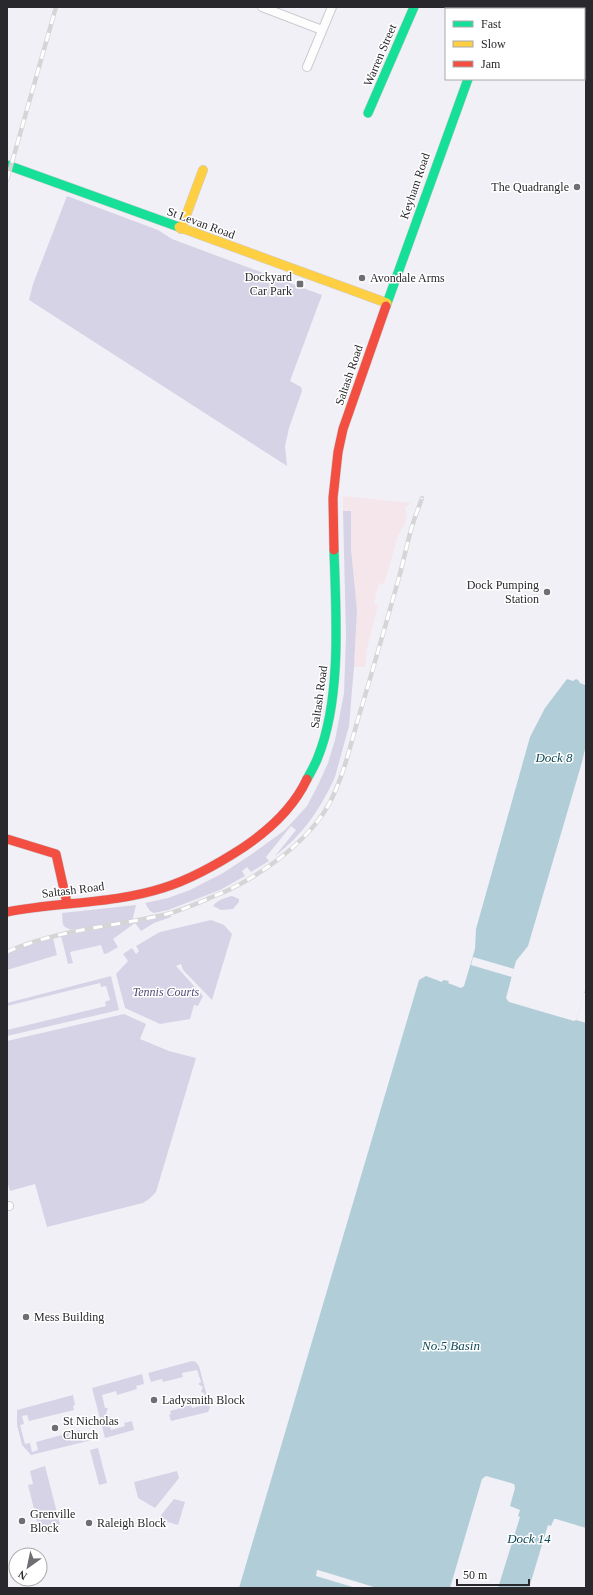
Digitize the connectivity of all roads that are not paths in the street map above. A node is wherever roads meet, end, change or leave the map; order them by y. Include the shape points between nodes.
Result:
1 (262, 7) edge
2 (332, 7) edge
3 (414, 7) edge
4 (272, 9) edge
5 (322, 30) junction
6 (307, 68) dead end
7 (468, 80) edge
8 (368, 113) dead end
9 (7, 165) edge
10 (203, 170) dead end
11 (181, 229) junction
12 (387, 303) junction
13 (7, 839) edge
14 (67, 903) junction
15 (7, 912) edge

1 - 4 street
2 - 5 street
3 - 8 main road, Warren Street
4 - 5 street
5 - 6 street
7 - 12 main road, Keyham Road
9 - 11 main road, St Levan Road
10 - 11 main road
11 - 12 main road, St Levan Road
12 - 14 main road, Saltash Road via 343,430 335,465 333,524 336,658 331,709 324,742 313,772 283,816 264,834 212,867 182,882 153,891
13 - 14 main road via 56,854
14 - 15 main road, Saltash Road

